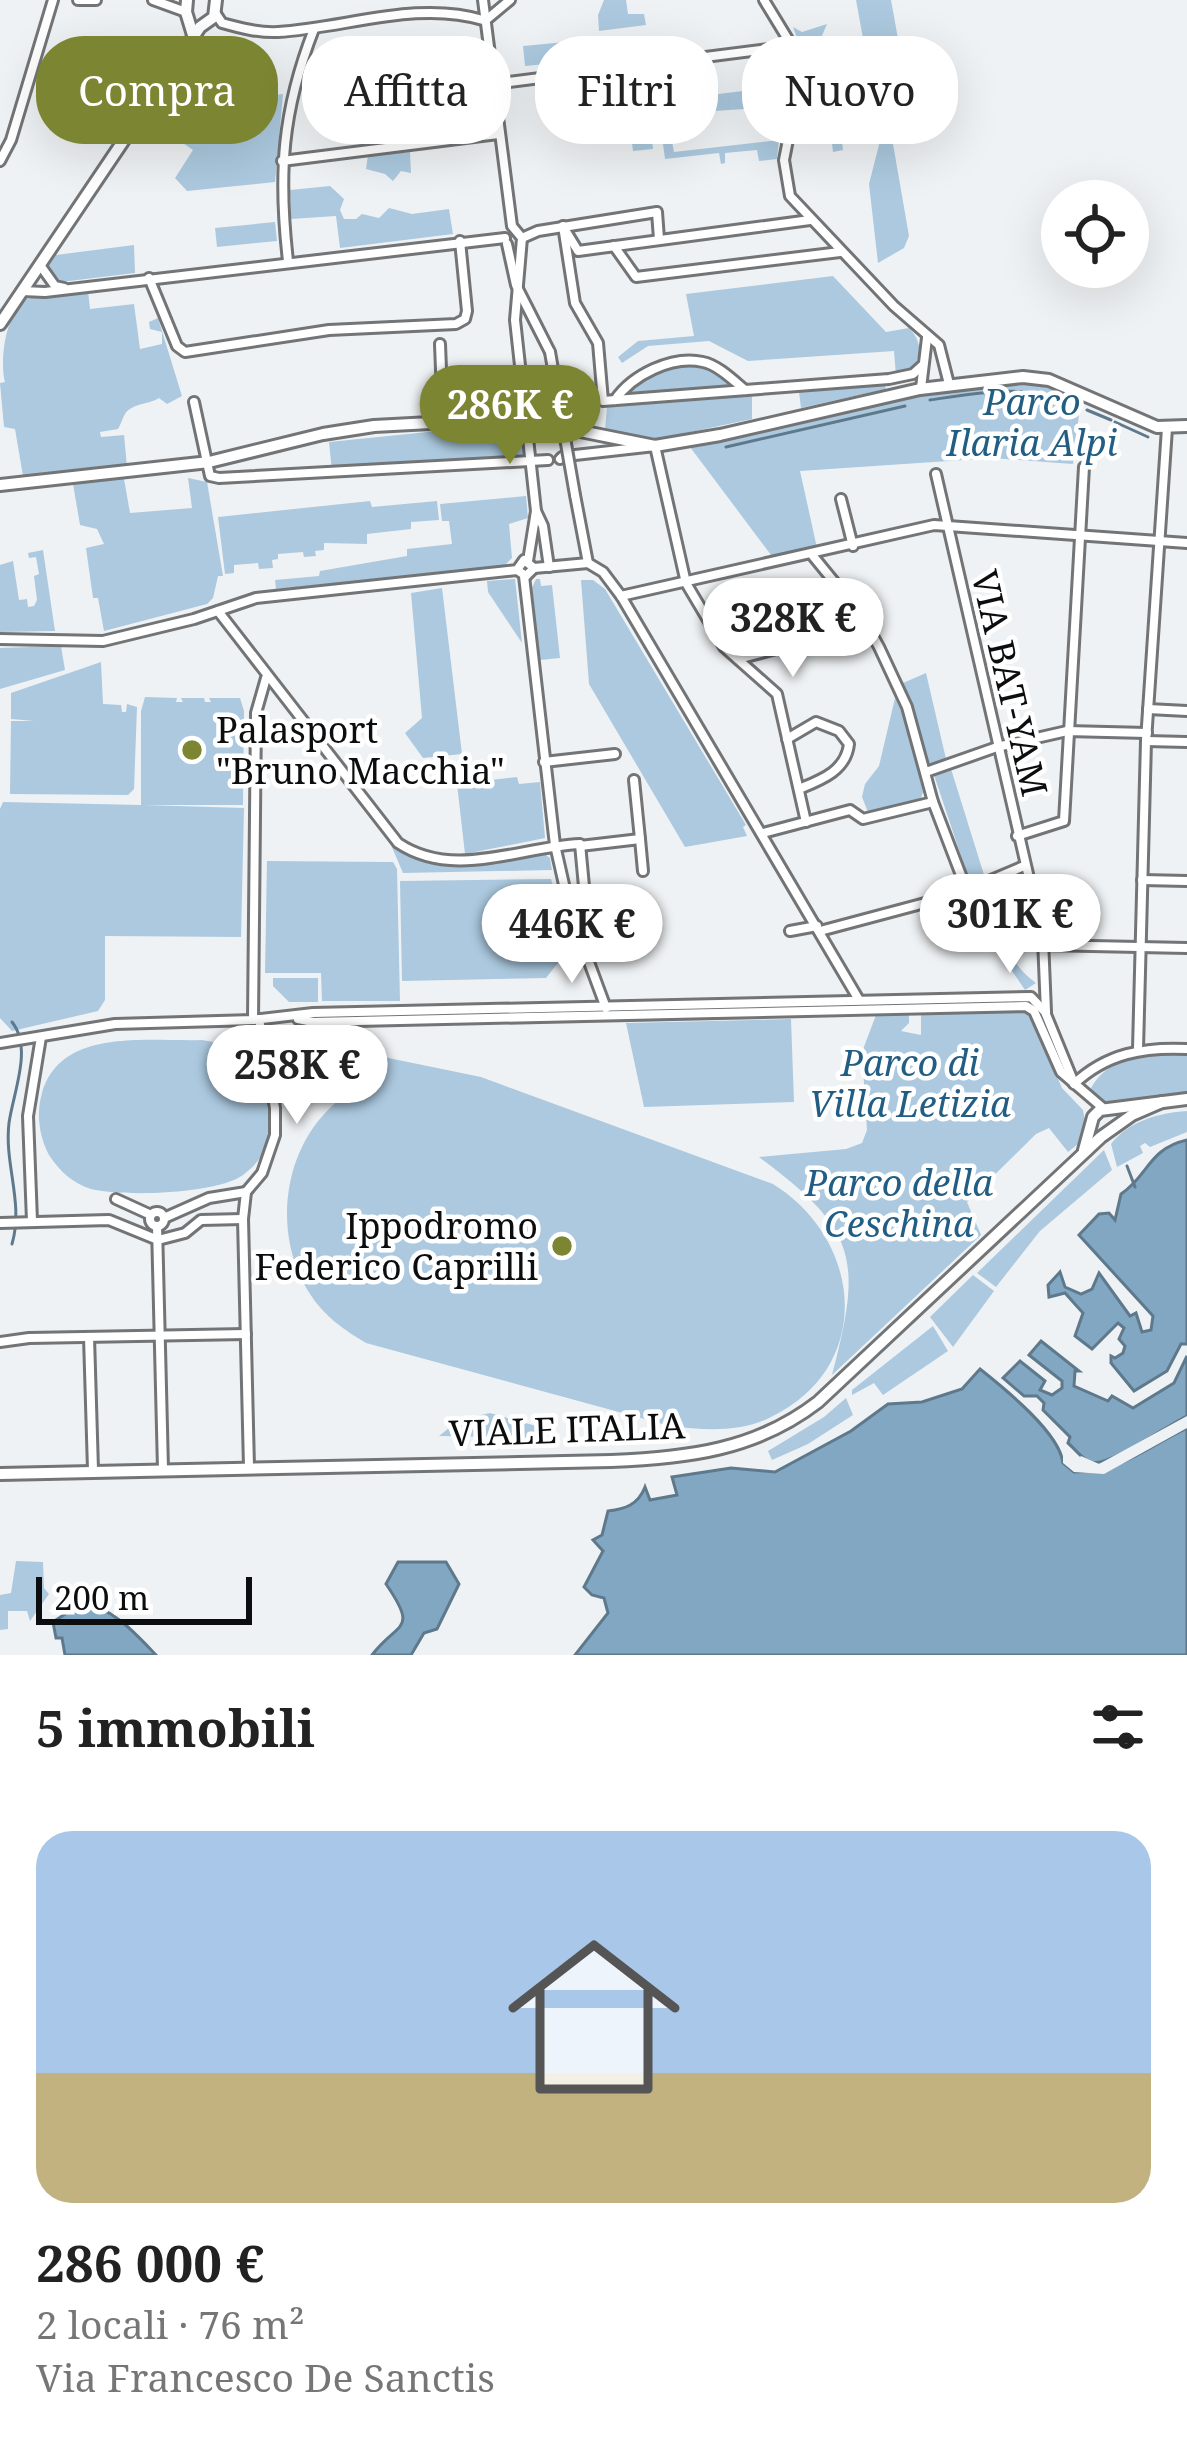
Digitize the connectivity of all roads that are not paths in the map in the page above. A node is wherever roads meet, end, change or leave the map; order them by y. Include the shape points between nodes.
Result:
1 (57, 0) edge
2 (78, 0) edge
3 (96, 0) edge
4 (483, 0) edge
5 (510, 0) edge
6 (764, 0) edge
7 (156, 1) edge
8 (217, 5) edge
9 (186, 7) edge
10 (484, 21) junction
11 (203, 23) junction
12 (314, 27) junction
13 (194, 36) edge
14 (486, 36) edge
15 (786, 36) edge
16 (742, 52) edge
17 (511, 82) edge
18 (122, 144) edge
19 (418, 144) edge
20 (499, 144) edge
21 (786, 144) edge
22 (0, 161) edge
23 (282, 161) junction
24 (812, 220) junction
25 (563, 226) junction
26 (508, 237) junction
27 (659, 239) junction
28 (460, 241) junction
29 (521, 241) junction
30 (614, 246) junction
31 (841, 252) junction
32 (288, 261) junction
33 (40, 265) junction
34 (149, 278) junction
35 (30, 280) junction
36 (516, 286) junction
37 (60, 287) junction
38 (22, 291) junction
39 (0, 324) edge
40 (927, 337) junction
41 (440, 344) dead end
42 (921, 368) junction
43 (889, 379) junction
44 (949, 384) junction
45 (920, 388) junction
46 (745, 390) junction
47 (898, 393) junction
48 (615, 400) junction
49 (194, 402) dead end
50 (526, 418) junction
51 (442, 421) junction
52 (1187, 426) edge
53 (1167, 428) junction
54 (655, 446) junction
55 (554, 458) junction
56 (209, 462) junction
57 (1084, 467) dead end
58 (936, 474) dead end
59 (0, 485) edge
60 (842, 499) dead end
61 (536, 511) junction
62 (946, 526) junction
63 (1080, 535) junction
64 (1158, 540) junction
65 (1187, 543) edge
66 (853, 546) junction
67 (812, 556) junction
68 (588, 563) junction
69 (531, 564) junction
70 (549, 567) junction
71 (520, 573) junction
72 (686, 583) junction
73 (621, 596) junction
74 (218, 611) junction
75 (0, 639) edge
76 (795, 644) dead end
77 (737, 660) junction
78 (266, 678) junction
79 (1148, 709) junction
80 (1187, 711) edge
81 (1067, 730) junction
82 (1147, 737) junction
83 (788, 739) junction
84 (1187, 742) edge
85 (997, 747) junction
86 (615, 754) dead end
87 (544, 762) junction
88 (926, 772) junction
89 (634, 780) dead end
90 (799, 789) junction
91 (933, 802) junction
92 (806, 822) junction
93 (762, 833) junction
94 (1017, 836) junction
95 (640, 839) junction
96 (555, 845) junction
97 (580, 846) junction
98 (1024, 866) junction
99 (643, 872) dead end
100 (1142, 880) junction
101 (1187, 881) edge
102 (964, 883) junction
103 (585, 898) dead end
104 (819, 929) junction
105 (790, 931) dead end
106 (1043, 945) junction
107 (1140, 947) junction
108 (1187, 949) edge
109 (1046, 974) junction
110 (594, 981) junction
111 (1031, 997) junction
112 (861, 1005) junction
113 (590, 1012) junction
114 (606, 1012) junction
115 (1046, 1012) junction
116 (256, 1019) junction
117 (36, 1038) junction
118 (0, 1043) edge
119 (1138, 1049) junction
120 (1187, 1049) edge
121 (1074, 1084) junction
122 (1084, 1096) junction
123 (1187, 1099) edge
124 (1162, 1102) junction
125 (1107, 1109) junction
126 (1093, 1121) junction
127 (1111, 1130) junction
128 (1079, 1158) junction
129 (246, 1192) junction
130 (116, 1199) dead end
131 (243, 1219) junction
132 (4, 1222) edge
133 (28, 1222) junction
134 (160, 1222) junction
135 (158, 1240) junction
136 (246, 1334) junction
137 (160, 1335) junction
138 (89, 1337) junction
139 (0, 1342) edge
140 (249, 1467) junction
141 (93, 1469) junction
142 (163, 1469) junction
143 (0, 1471) edge

1 - 22 street
2 - 3 street
4 - 10 street
5 - 10 street
6 - 15 street
7 - 9 street
8 - 11 main road
8 - 12 street via 222,23 262,32
9 - 11 main road
10 - 12 street via 427,8
10 - 14 street
11 - 13 main road
12 - 23 street via 289,102
16 - 17 street
18 - 33 main road
19 - 23 street
20 - 26 street
21 - 24 street via 792,200
23 - 32 street
24 - 27 street
24 - 31 street
25 - 27 street via 657,212
25 - 29 street
25 - 30 street via 578,251
25 - 48 street via 574,303 598,343 602,399
26 - 28 street
26 - 29 street
26 - 29 street
26 - 36 street
27 - 30 street
28 - 32 street
28 - 34 street via 467,311 459,323 182,351
29 - 36 street
30 - 31 street via 636,277
31 - 40 street
32 - 34 street
33 - 35 main road
33 - 37 street
34 - 37 street
35 - 37 street
35 - 38 main road
36 - 50 street
36 - 68 street, bridge via 550,352
37 - 38 street
38 - 39 main road
40 - 42 street
40 - 44 street via 938,345
41 - 51 street
42 - 43 street
42 - 45 street
42 - 47 street
43 - 46 street
43 - 47 street
44 - 45 main road
44 - 53 main road via 1044,378
45 - 47 main road
46 - 48 street
46 - 48 street via 698,361 649,370
47 - 54 main road
49 - 56 street
50 - 51 main road
50 - 54 main road
50 - 55 street
51 - 56 main road via 339,431
52 - 53 main road
53 - 64 street
54 - 55 street
54 - 72 street
55 - 56 street via 277,478 219,478
55 - 61 street
56 - 59 main road
57 - 63 street
58 - 62 street, VIA BAT-YAM
60 - 66 street
61 - 69 street
61 - 70 street
62 - 63 street
62 - 66 street
62 - 85 street, VIA BAT-YAM
63 - 64 street
63 - 81 street
64 - 65 street
64 - 79 street
66 - 67 street
67 - 72 street
67 - 88 street via 871,630
68 - 70 street
68 - 73 street
69 - 70 street
69 - 71 street via 532,574
71 - 74 street via 256,598
71 - 87 street
72 - 73 street
72 - 77 street
73 - 93 street
74 - 75 street via 103,640
74 - 78 street
76 - 77 street
77 - 83 street via 777,694
78 - 96 street via 398,843 451,862
78 - 116 street via 256,712
79 - 80 street
79 - 82 street
81 - 82 street
81 - 85 street
81 - 94 street via 1064,821
82 - 84 street
82 - 100 street
83 - 90 street
83 - 90 street via 816,722 849,744 839,767
85 - 88 street
85 - 94 street, VIA BAT-YAM
86 - 87 street
87 - 96 street
88 - 91 street
89 - 95 street
90 - 92 street
91 - 92 street
91 - 102 street
92 - 93 street
93 - 104 street
94 - 98 street, VIA BAT-YAM
95 - 97 street
95 - 99 street
96 - 97 street
96 - 110 street
97 - 103 street
98 - 102 street via 977,886
98 - 106 street, VIA BAT-YAM
100 - 101 street
100 - 107 street
102 - 104 street via 955,895
104 - 105 street
104 - 112 street
106 - 107 street
106 - 109 street, VIA BAT-YAM
107 - 108 street
107 - 119 street
109 - 111 street
109 - 115 street, VIA BAT-YAM
110 - 113 street
110 - 114 street
111 - 112 street
111 - 115 street
112 - 114 street
112 - 121 street via 1031,1007
113 - 114 street
113 - 116 street
115 - 121 street
116 - 117 street via 115,1024
116 - 129 street via 274,1136
117 - 118 street
117 - 133 street
119 - 120 street
119 - 121 street
121 - 122 street
122 - 125 street
122 - 126 street
123 - 124 main road, VIALE ITALIA
124 - 125 main road, VIALE ITALIA
124 - 127 main road, VIALE ITALIA
125 - 126 main road
125 - 127 main road via 1115,1115
126 - 127 main road
126 - 128 main road, VIALE ITALIA
127 - 128 main road, VIALE ITALIA
128 - 140 main road, VIALE ITALIA via 818,1402 739,1445 632,1460
129 - 131 street
129 - 134 street via 209,1198
130 - 134 street via 157,1212
131 - 135 street via 201,1220
131 - 136 street
132 - 133 street
133 - 135 street via 109,1220
134 - 135 street
135 - 137 street
136 - 137 street
136 - 140 street
137 - 138 street
137 - 142 street
138 - 139 street
138 - 141 street
140 - 142 main road, VIALE ITALIA
141 - 142 main road, VIALE ITALIA
141 - 143 main road, VIALE ITALIA

